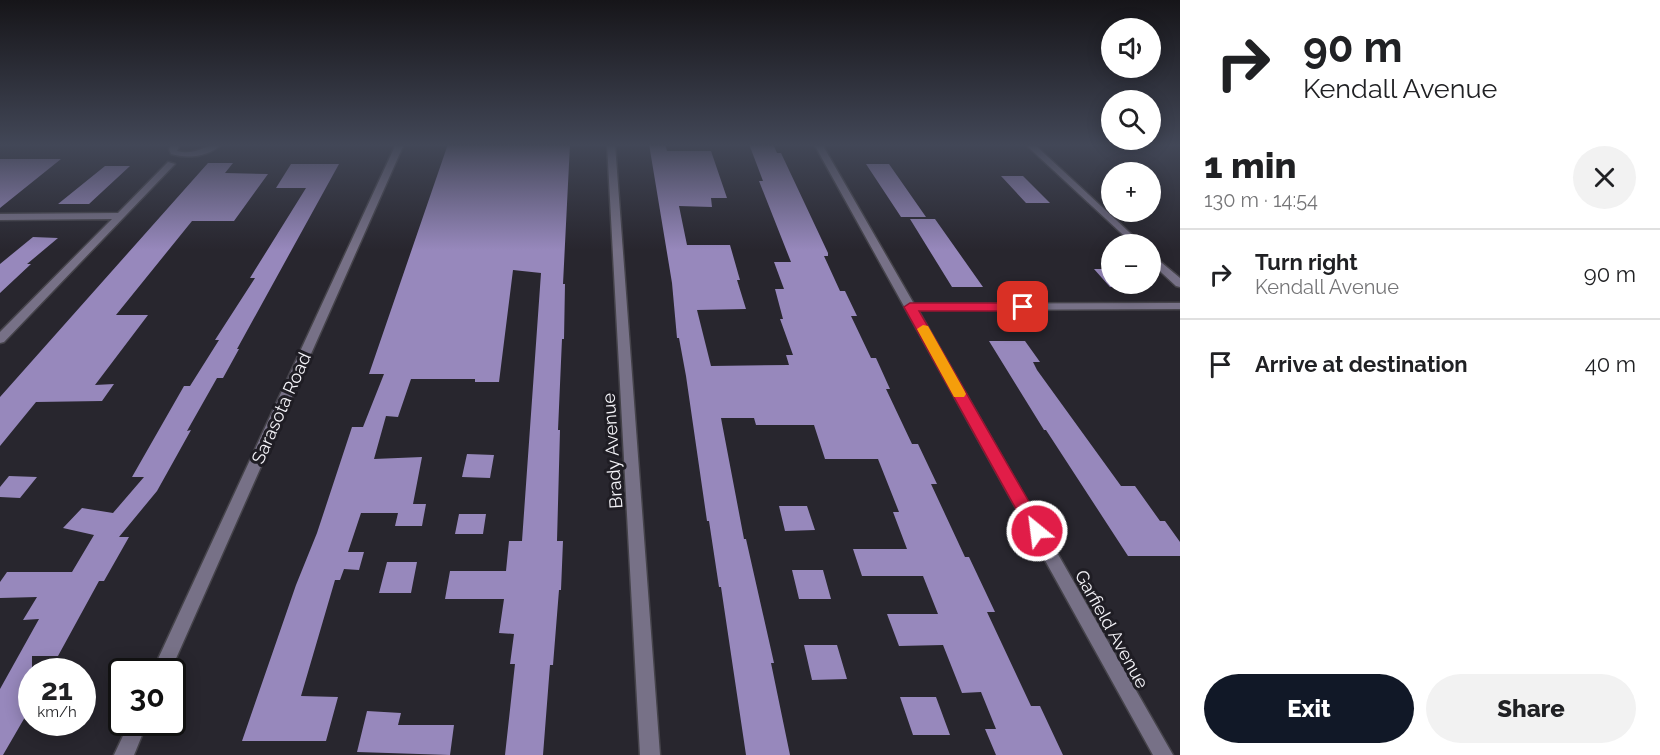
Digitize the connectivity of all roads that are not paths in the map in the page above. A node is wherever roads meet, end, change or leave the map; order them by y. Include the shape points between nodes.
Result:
1 (156, 179) edge
2 (384, 179) edge
3 (613, 179) edge
4 (838, 179) edge
5 (1067, 179) edge
6 (120, 216) junction
7 (0, 217) edge
8 (1127, 234) edge
9 (1161, 266) edge
10 (1180, 284) edge
11 (1180, 306) edge
12 (910, 307) junction
13 (0, 339) edge
14 (167, 658) edge
15 (132, 736) edge
16 (124, 755) edge
17 (650, 755) edge
18 (1163, 755) edge

1 - 6 street
2 - 14 street, Sarasota Road
3 - 17 street, Brady Avenue
4 - 12 street, Garfield Avenue
5 - 8 street
6 - 7 street
6 - 13 street
9 - 10 street
11 - 12 street
12 - 18 street, Garfield Avenue
15 - 16 street

